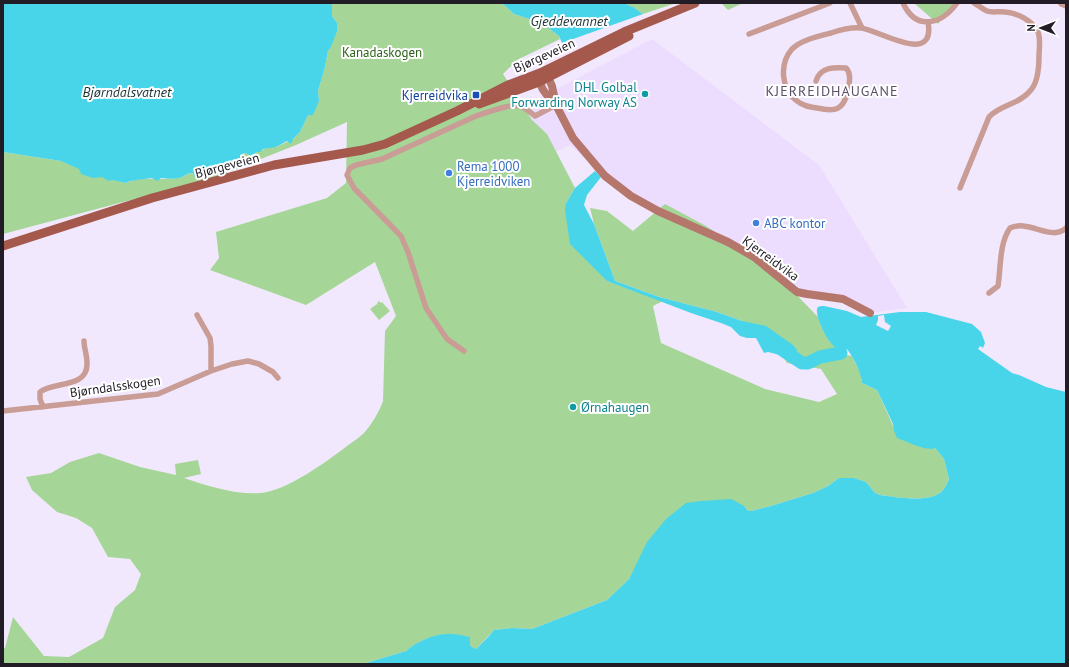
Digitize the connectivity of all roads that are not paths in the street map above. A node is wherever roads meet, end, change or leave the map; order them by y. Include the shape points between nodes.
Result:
1 (695, 3) edge
2 (830, 3) edge
3 (850, 3) edge
4 (903, 3) edge
5 (957, 3) edge
6 (974, 3) edge
7 (928, 22) junction
8 (862, 28) junction
9 (749, 34) dead end
10 (542, 77) junction
11 (816, 81) dead end
12 (556, 105) junction
13 (960, 188) dead end
14 (1066, 228) edge
15 (3, 246) edge
16 (989, 293) dead end
17 (870, 313) dead end
18 (197, 315) dead end
19 (84, 341) dead end
20 (464, 351) dead end
21 (211, 371) junction
22 (278, 378) dead end
23 (43, 407) junction
24 (3, 411) edge

1 - 10 main road, Bjørgeveien via 624,32
2 - 9 street
3 - 8 street
4 - 7 street via 908,13 918,21
5 - 7 street via 943,18
6 - 13 street via 988,11 1015,14 1030,22 1038,33 1040,59 1037,79 1031,91 989,117
7 - 8 street via 927,39 919,45 907,44
8 - 11 street via 849,28 822,35 792,49 784,69 785,82 792,96 803,105 826,110 840,108 844,104 850,79 846,68 829,68 818,76
10 - 12 street, Kjerreidvika via 543,90
10 - 15 main road, Bjørgeveien via 488,101 457,111 385,144 274,166 160,196
12 - 17 street, Kjerreidvika via 573,138 587,156 605,176 631,196 754,257 797,292 843,299
12 - 20 street via 535,116 522,107 515,106 476,116 382,159 356,165 350,168 347,175 354,188 401,236 426,308 447,339
14 - 16 street via 1056,233 1021,225 1010,228 1005,238 998,286
18 - 21 street via 210,338
19 - 23 street, Bjørndalsskogen via 87,363 85,372 80,379 72,383 45,388 40,392
21 - 22 street, Bjørndalsskogen via 248,362 260,364
21 - 23 street, Bjørndalsskogen via 158,394
23 - 24 street, Bjørndalsskogen

